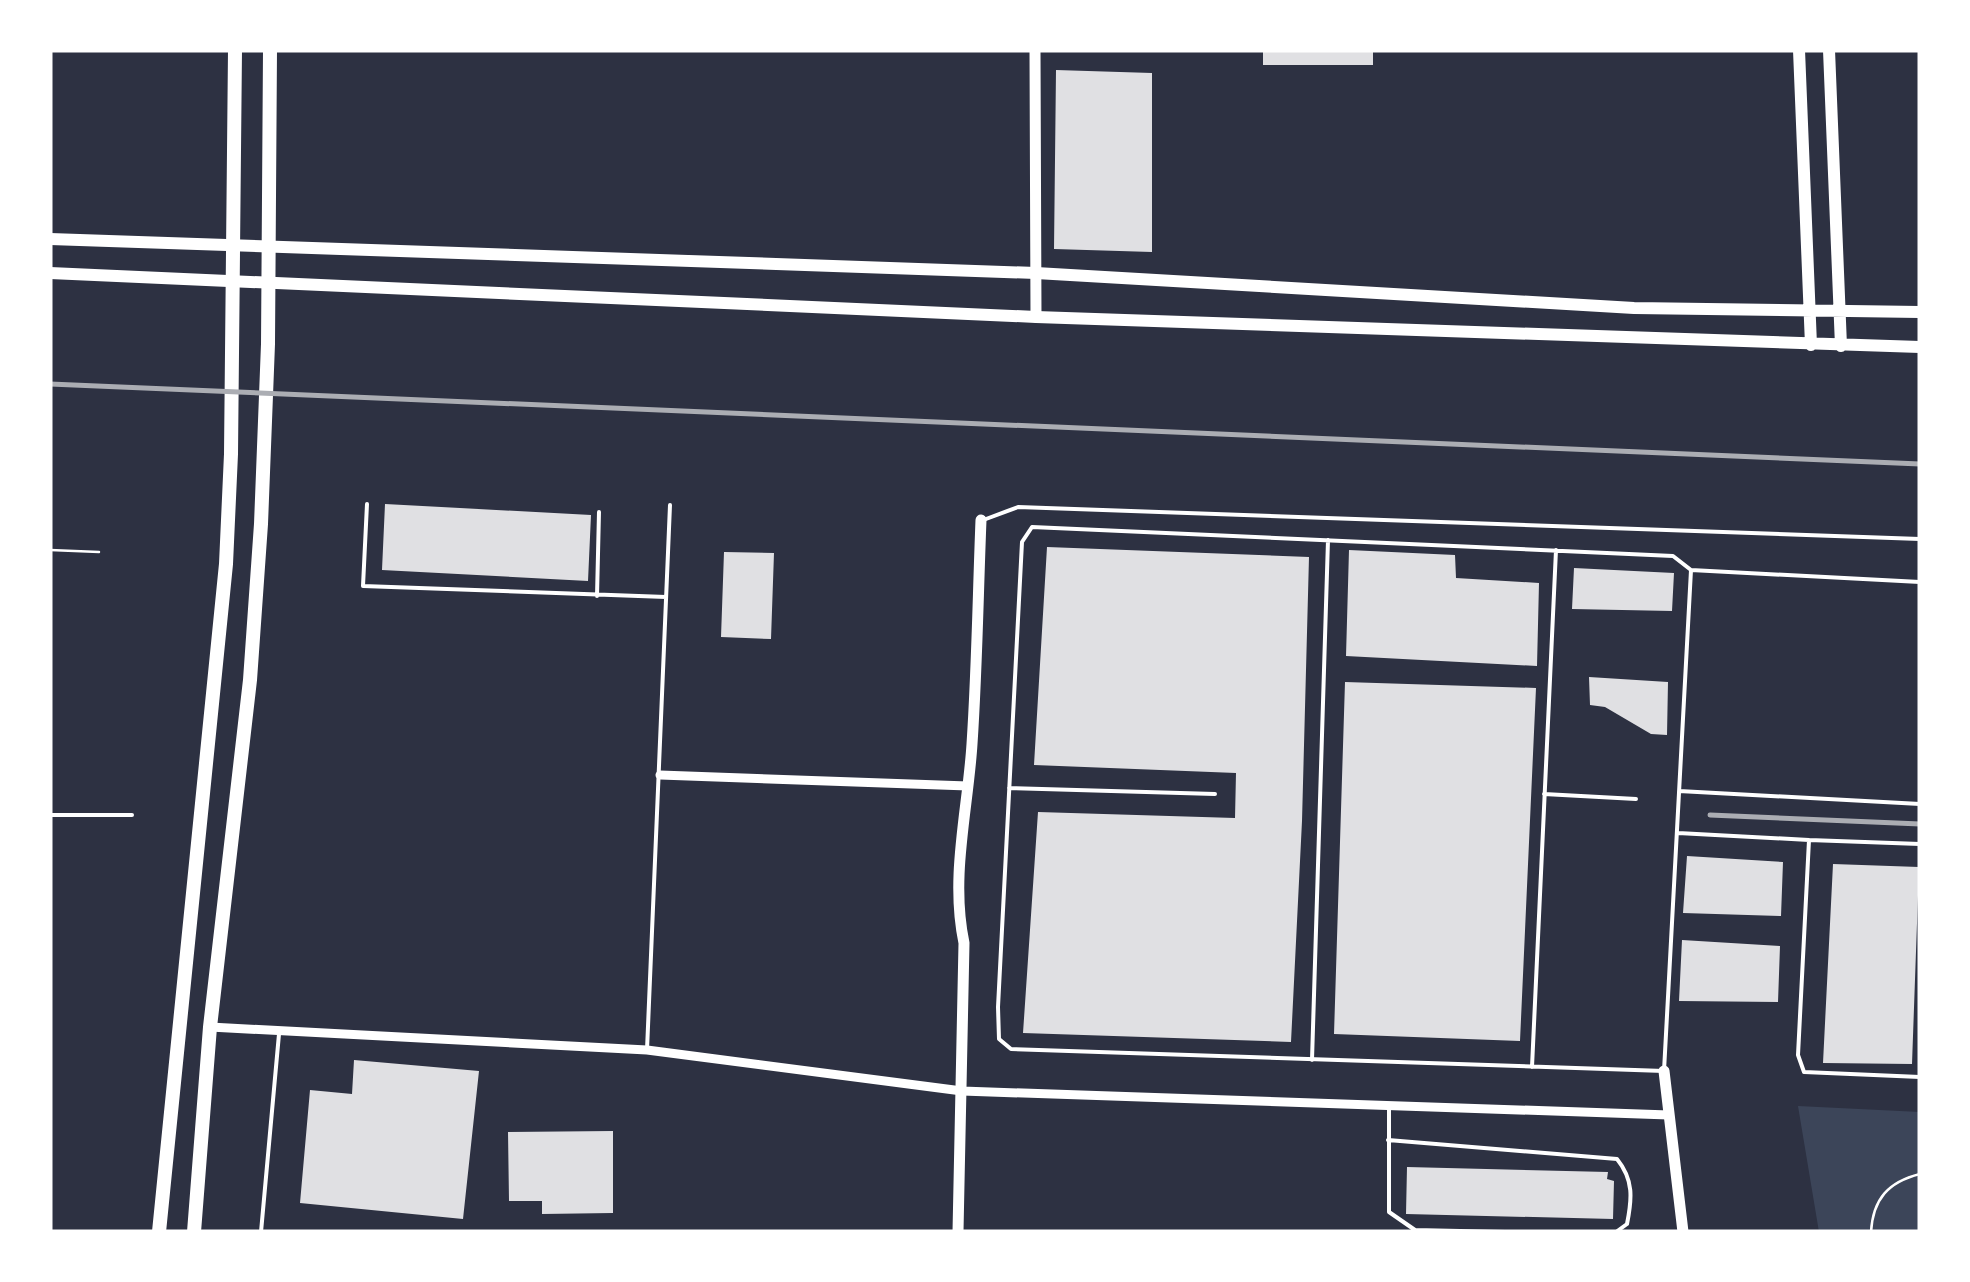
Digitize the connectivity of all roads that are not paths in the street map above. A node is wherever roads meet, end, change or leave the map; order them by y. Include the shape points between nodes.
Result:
1 (235, 50) edge
2 (270, 50) edge
3 (1035, 50) edge
4 (1799, 50) edge
5 (1830, 50) edge
6 (50, 239) edge
7 (1036, 273) junction
8 (50, 274) edge
9 (1810, 311) junction
10 (1840, 311) junction
11 (1920, 312) edge
12 (1036, 318) junction
13 (1811, 345) junction
14 (1841, 346) junction
15 (1920, 347) edge
16 (367, 504) dead end
17 (670, 505) dead end
18 (599, 512) dead end
19 (981, 520) joint
20 (1328, 540) junction
21 (1920, 540) edge
22 (1556, 550) junction
23 (1691, 570) junction
24 (1920, 582) edge
25 (597, 596) junction
26 (666, 597) junction
27 (660, 775) junction
28 (968, 786) junction
29 (1009, 788) junction
30 (1679, 791) junction
31 (1215, 794) dead end
32 (1544, 794) junction
33 (1636, 799) dead end
34 (1920, 804) edge
35 (50, 815) edge
36 (132, 815) dead end
37 (1677, 833) junction
38 (1809, 840) junction
39 (1920, 844) edge
40 (210, 1027) junction
41 (280, 1029) junction
42 (647, 1050) junction
43 (1312, 1061) junction
44 (1532, 1068) junction
45 (1664, 1072) junction
46 (1920, 1077) edge
47 (962, 1091) junction
48 (1389, 1106) junction
49 (1670, 1116) junction
50 (1388, 1140) junction
51 (159, 1232) edge
52 (194, 1232) edge
53 (262, 1232) edge
54 (958, 1232) edge
55 (1505, 1232) edge
56 (1616, 1232) edge
57 (1683, 1232) edge

1 - 51 main road via 226,564
2 - 40 main road via 261,524
3 - 7 street
4 - 9 main road
5 - 10 main road
6 - 7 main road
7 - 9 main road via 1634,308
7 - 12 street
8 - 12 main road
9 - 10 main road
9 - 13 main road
10 - 11 main road
10 - 14 main road
12 - 13 main road
13 - 14 main road
14 - 15 main road
16 - 25 lane via 363,586
17 - 26 lane
18 - 25 lane
19 - 21 lane via 1018,507
19 - 28 street
20 - 22 lane
20 - 29 lane via 1032,527 1022,542
20 - 43 lane
22 - 23 lane via 1674,556
22 - 32 lane
23 - 24 lane
23 - 30 lane
25 - 26 lane
26 - 27 lane
27 - 28 street
27 - 42 lane
28 - 47 street via 959,918
29 - 31 lane
29 - 43 lane via 999,1038 1012,1049 1068,1054
30 - 34 lane
30 - 37 lane
32 - 33 lane
32 - 44 lane
35 - 36 lane
37 - 38 lane
37 - 45 lane
38 - 39 lane
38 - 46 lane via 1798,1055 1804,1072
40 - 41 street
40 - 52 main road
41 - 42 street
41 - 53 lane
42 - 47 street
43 - 44 lane
44 - 45 lane
45 - 49 street
47 - 48 street
47 - 54 street
48 - 49 street
48 - 50 lane
49 - 57 street
50 - 55 lane via 1390,1212 1400,1222 1415,1230
50 - 56 lane via 1617,1160 1630,1174 1630,1207 1627,1224

